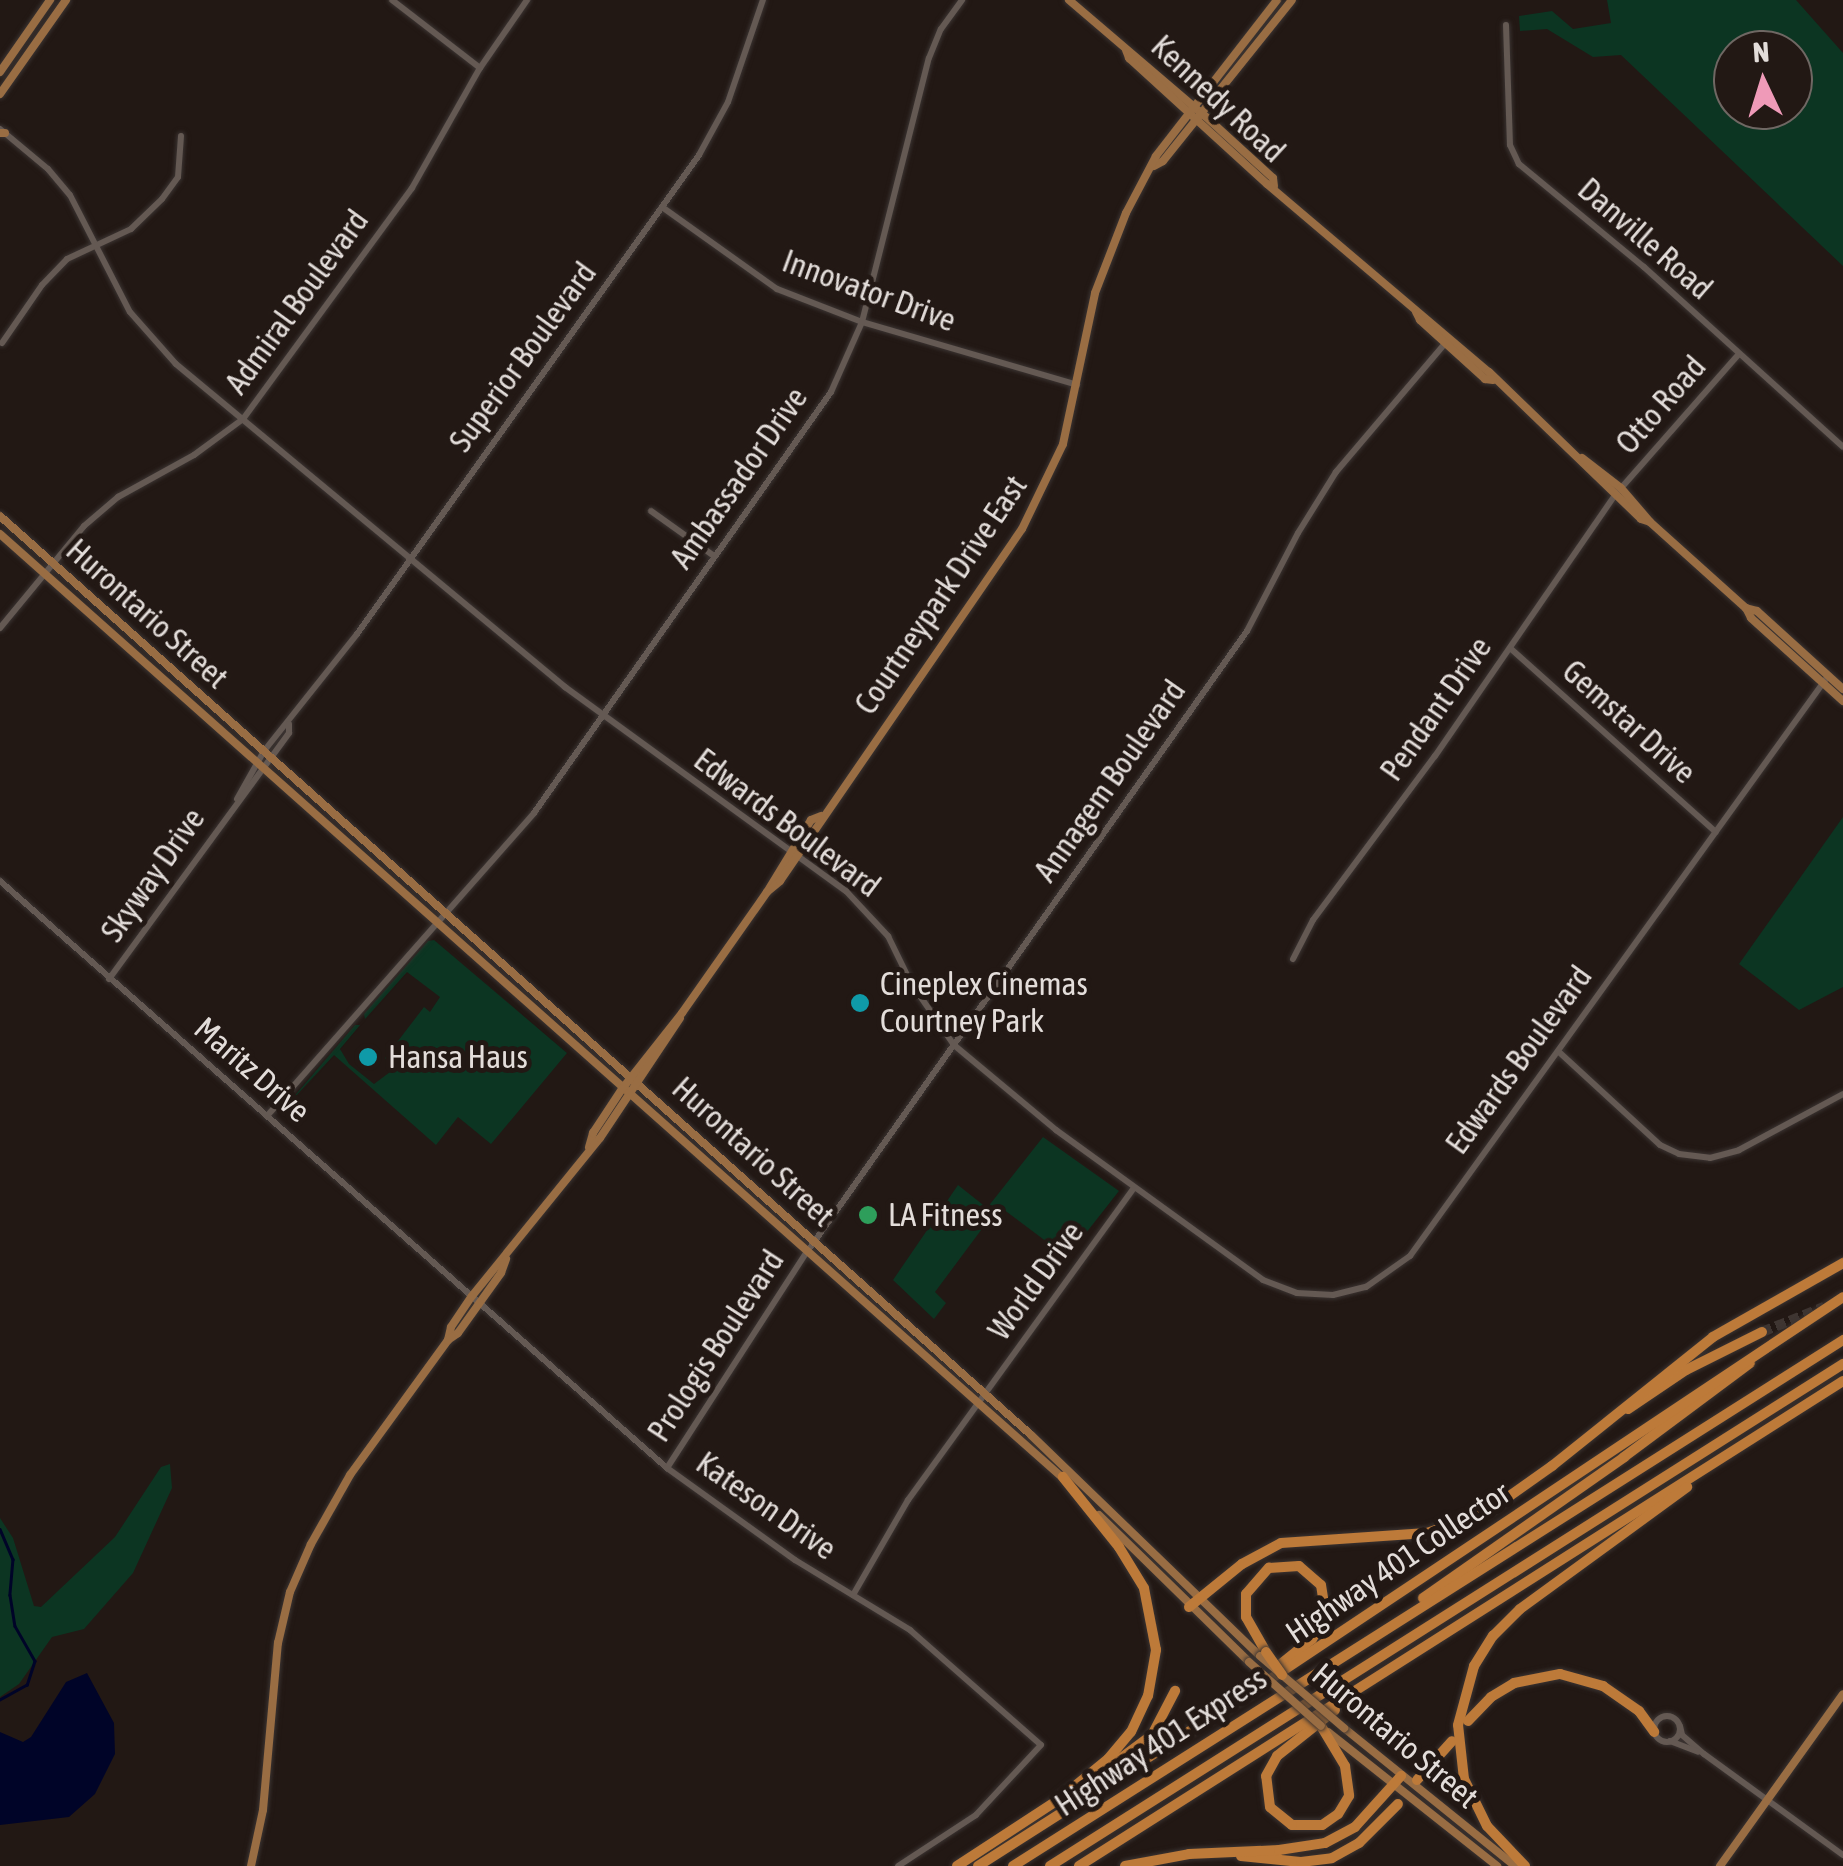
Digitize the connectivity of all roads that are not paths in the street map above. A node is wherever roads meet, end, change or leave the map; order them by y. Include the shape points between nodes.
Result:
1 (50, 0) edge
2 (66, 0) edge
3 (392, 0) edge
4 (527, 0) edge
5 (763, 0) edge
6 (962, 0) edge
7 (1069, 0) edge
8 (1277, 0) edge
9 (1292, 0) edge
10 (33, 25) junction
11 (1506, 25) dead end
12 (42, 33) junction
13 (14, 53) junction
14 (24, 59) junction
15 (480, 68) junction
16 (0, 72) edge
17 (0, 94) edge
18 (1194, 112) junction
19 (2, 131) edge
20 (181, 136) dead end
21 (662, 208) junction
22 (97, 245) junction
23 (862, 322) junction
24 (1448, 340) junction
25 (2, 343) edge
26 (1738, 355) junction
27 (1077, 384) junction
28 (243, 419) junction
29 (1843, 447) edge
30 (1618, 492) junction
31 (651, 510) dead end
32 (0, 516) edge
33 (0, 534) edge
34 (714, 556) junction
35 (408, 557) junction
36 (53, 563) junction
37 (44, 574) junction
38 (0, 628) edge
39 (1510, 648) junction
40 (1826, 679) junction
41 (1843, 689) edge
42 (1843, 701) edge
43 (603, 717) junction
44 (268, 754) junction
45 (259, 767) junction
46 (1716, 832) junction
47 (792, 854) junction
48 (0, 881) edge
49 (446, 912) junction
50 (436, 923) junction
51 (1293, 959) dead end
52 (109, 979) junction
53 (681, 1014) junction
54 (954, 1045) junction
55 (1559, 1052) junction
56 (630, 1077) junction
57 (638, 1084) junction
58 (626, 1093) junction
59 (1843, 1094) edge
60 (267, 1116) junction
61 (1134, 1188) junction
62 (816, 1241) junction
63 (807, 1252) junction
64 (506, 1259) junction
65 (1843, 1263) edge
66 (472, 1296) junction
67 (1843, 1297) edge
68 (480, 1303) junction
69 (1762, 1332) tunnel mouth
70 (448, 1340) junction
71 (1843, 1340) edge
72 (1761, 1351) junction
73 (1843, 1364) edge
74 (1843, 1382) edge
75 (984, 1394) junction
76 (978, 1403) junction
77 (1590, 1434) junction
78 (1747, 1443) junction
79 (667, 1468) junction
80 (1062, 1478) junction
81 (853, 1595) junction
82 (1194, 1604) junction
83 (1263, 1654) junction
84 (1332, 1662) junction
85 (1282, 1675) joint
86 (1175, 1691) dead end
87 (1353, 1691) junction
88 (1843, 1694) edge
89 (1216, 1715) junction
90 (1468, 1721) dead end
91 (1321, 1726) joint
92 (1680, 1726) junction
93 (1654, 1732) junction
94 (1330, 1737) junction
95 (1452, 1741) dead end
96 (1670, 1742) junction
97 (1704, 1754) junction
98 (1417, 1780) dead end
99 (1397, 1781) junction
100 (1059, 1799) junction
101 (1768, 1800) junction
102 (1398, 1804) dead end
103 (1225, 1852) junction
104 (1843, 1855) edge
105 (252, 1866) edge
106 (898, 1866) edge
107 (957, 1866) edge
108 (978, 1866) edge
109 (1013, 1866) edge
110 (1050, 1866) edge
111 (1079, 1866) edge
112 (1125, 1866) edge
113 (1497, 1866) edge
114 (1515, 1866) edge
115 (1525, 1866) edge
116 (1720, 1866) edge

1 - 10 main road
2 - 12 main road
3 - 15 street
4 - 15 street, Admiral Boulevard
5 - 21 street, Superior Boulevard via 723,112
6 - 23 street, Ambassador Drive via 929,58
7 - 18 main road, Kennedy Road
8 - 18 main road, Courtneypark Drive East
9 - 18 main road, Courtneypark Drive East
10 - 12 main road
10 - 13 main road
11 - 26 street, Danville Road via 1510,145 1518,164
12 - 14 main road
13 - 14 main road
13 - 16 main road
14 - 17 main road
15 - 28 street, Admiral Boulevard via 412,188
18 - 24 main road, Kennedy Road
18 - 27 main road, Courtneypark Drive East via 1126,213 1103,269
19 - 22 street, Edwards Boulevard via 70,195
20 - 22 street via 178,178 162,199 135,226
21 - 23 street, Innovator Drive via 777,289
21 - 35 street, Superior Boulevard
22 - 25 street via 54,272
22 - 28 street, Edwards Boulevard via 135,318 176,364
23 - 27 street, Innovator Drive
23 - 34 street, Ambassador Drive via 826,400
24 - 30 main road, Kennedy Road
24 - 54 street, Annagem Boulevard via 1336,472 1247,631
26 - 29 street, Danville Road
26 - 30 street, Otto Road
27 - 47 main road, Courtneypark Drive East via 1063,444 1022,529
28 - 35 street, Edwards Boulevard
28 - 36 street, Admiral Boulevard via 118,496
30 - 39 street, Pendant Drive
30 - 40 main road, Kennedy Road via 1640,519
31 - 34 street
32 - 36 main road, Hurontario Street
33 - 37 main road, Hurontario Street
34 - 43 street, Ambassador Drive
35 - 43 street, Edwards Boulevard
35 - 44 street, Superior Boulevard
36 - 37 street, Admiral Boulevard
36 - 44 main road, Hurontario Street
37 - 38 street, Admiral Boulevard
37 - 45 main road, Hurontario Street
39 - 46 street, Gemstar Drive
39 - 51 street, Pendant Drive via 1313,920
40 - 41 main road, Kennedy Road
40 - 42 main road, Kennedy Road
40 - 46 street, Edwards Boulevard
43 - 47 street, Edwards Boulevard
43 - 49 street, Ambassador Drive via 534,813
44 - 45 street, Skyway Drive
44 - 49 main road, Hurontario Street
45 - 50 main road, Hurontario Street
45 - 52 street, Skyway Drive
46 - 55 street, Edwards Boulevard
47 - 53 main road, Courtneypark Drive East
47 - 54 street, Edwards Boulevard via 846,891 888,936
48 - 52 street, Maritz Drive
49 - 50 street, Ambassador Drive
49 - 56 main road, Hurontario Street
50 - 58 main road, Hurontario Street
50 - 60 street, Ambassador Drive
52 - 60 street, Maritz Drive
53 - 56 main road, Courtneypark Drive East
53 - 57 main road, Courtneypark Drive East
54 - 61 street, Edwards Boulevard
54 - 62 street, Annagem Boulevard
55 - 59 street via 1660,1145 1679,1154 1710,1158 1739,1150
55 - 61 street, Edwards Boulevard via 1410,1256 1366,1288 1313,1295 1263,1280
56 - 57 main road, Hurontario Street
56 - 58 main road, Courtneypark Drive East
57 - 58 main road, Courtneypark Drive East
57 - 62 main road, Hurontario Street
58 - 63 main road, Hurontario Street
58 - 64 main road via 600,1138
60 - 66 street, Maritz Drive
61 - 75 street, World Drive
62 - 63 street, Annagem Boulevard
62 - 75 main road, Hurontario Street
63 - 76 main road, Hurontario Street
63 - 79 street, Prologis Boulevard
64 - 66 main road
64 - 68 main road
65 - 77 highway via 1713,1338
66 - 68 street, Kateson Drive
66 - 70 main road
67 - 72 highway, Highway 401 Collector
68 - 70 main road
68 - 79 street, Kateson Drive
69 - 77 highway via 1686,1370
70 - 105 main road via 350,1475 290,1592
71 - 84 highway, Highway 401 Express
72 - 84 highway via 1624,1458
72 - 89 highway, Highway 401 Collector
73 - 110 highway, Highway 401 Express
74 - 78 highway
75 - 76 street, World Drive
75 - 82 main road, Hurontario Street via 1110,1508
76 - 80 main road, Hurontario Street
76 - 81 street, World Drive via 908,1500
77 - 82 highway via 1472,1520 1408,1535 1281,1543 1242,1564
78 - 87 highway
78 - 115 highway via 1543,1590 1480,1655 1462,1700 1460,1760 1480,1815
79 - 81 street, Kateson Drive
80 - 82 main road, Hurontario Street
80 - 100 highway via 1144,1588 1156,1650 1148,1696 1131,1732
81 - 106 street, Kateson Drive via 922,1640 1041,1745 976,1815
82 - 83 main road, Hurontario Street
82 - 91 main road, Hurontario Street, bridge
83 - 85 highway, bridge
83 - 89 highway via 1246,1617 1246,1594 1269,1568 1298,1566 1324,1592 1320,1629
84 - 109 highway, Highway 401 Express
85 - 99 main road, Hurontario Street, bridge
86 - 100 highway via 1162,1722 1138,1748
87 - 94 highway via 1271,1764 1267,1797 1292,1825 1322,1825 1345,1805 1349,1776
87 - 111 highway
88 - 101 main road
89 - 108 highway, Highway 401 Collector
90 - 93 highway via 1514,1682 1560,1674 1604,1686 1639,1711
91 - 94 highway, bridge
92 - 93 street via 1664,1716
92 - 96 street
92 - 97 street
93 - 96 street
94 - 99 main road, Hurontario Street
95 - 98 highway
96 - 97 street
97 - 101 street
99 - 103 highway via 1355,1827 1326,1842
99 - 113 main road, Hurontario Street
99 - 114 main road, Hurontario Street
100 - 107 highway
101 - 104 street
101 - 116 main road
102 - 103 highway via 1359,1843 1332,1858 1278,1861
103 - 112 highway

